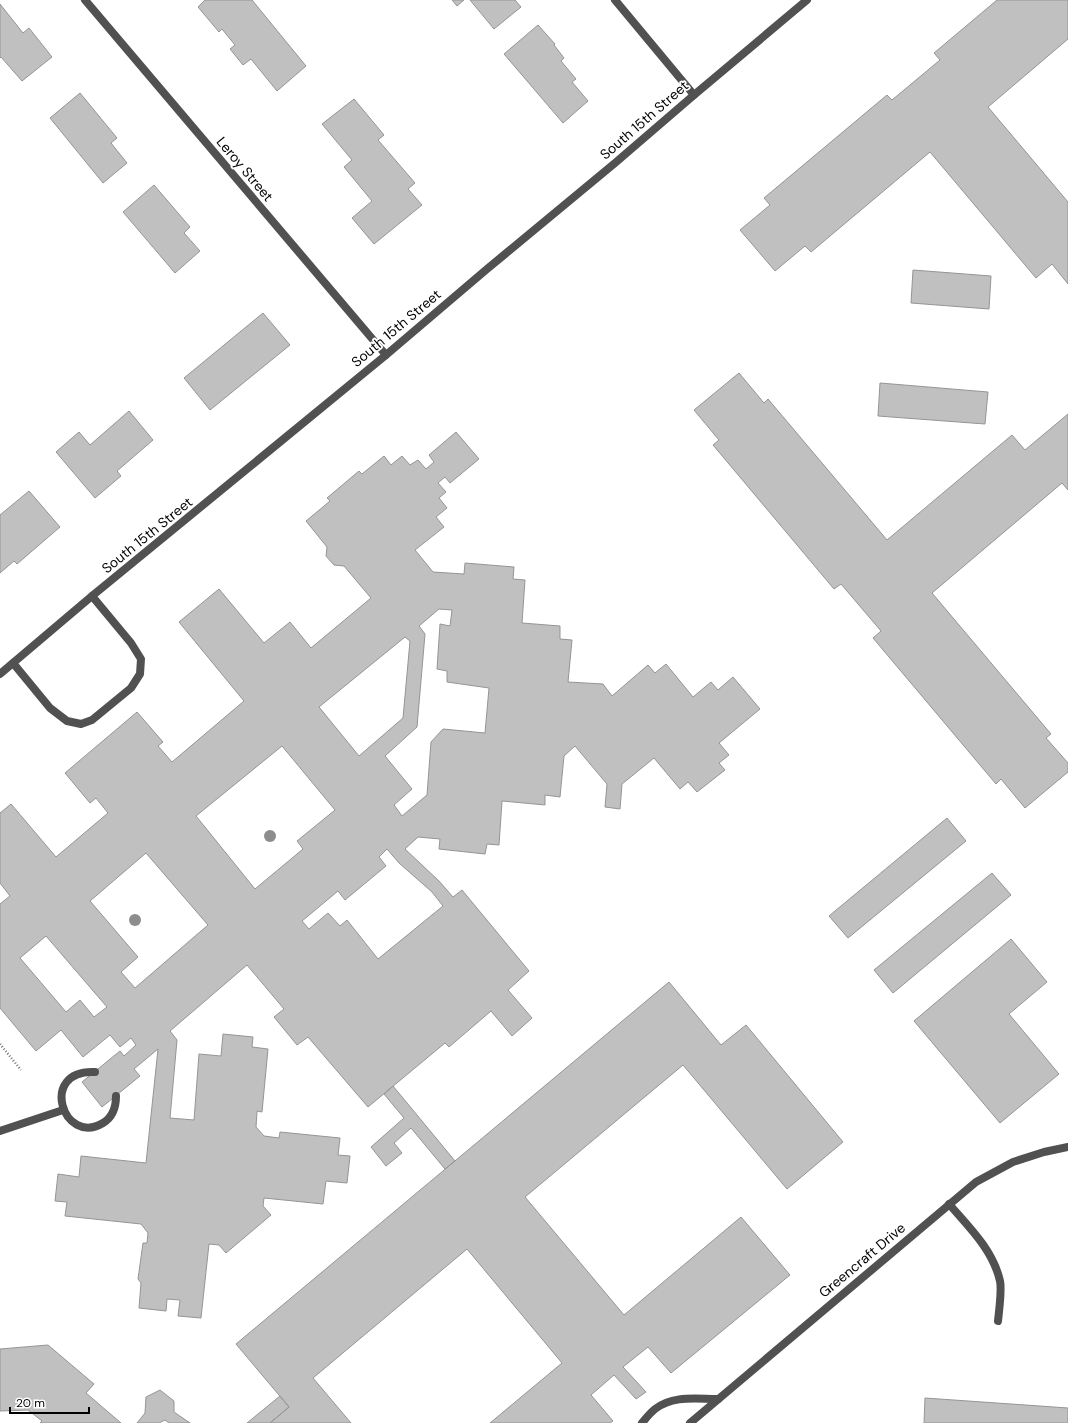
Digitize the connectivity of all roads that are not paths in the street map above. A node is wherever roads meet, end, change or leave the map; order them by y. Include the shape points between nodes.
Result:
1 (85, 0) edge
2 (615, 0) edge
3 (807, 0) edge
4 (694, 95) junction
5 (386, 355) junction
6 (92, 596) junction
7 (13, 663) junction
8 (0, 674) edge
9 (95, 1072) dead end
10 (116, 1096) dead end
11 (63, 1110) junction
12 (0, 1131) edge
13 (1068, 1147) edge
14 (949, 1204) junction
15 (998, 1321) dead end
16 (718, 1399) junction
17 (642, 1423) edge
18 (690, 1423) edge

1 - 5 street, Leroy Street
2 - 4 street
3 - 4 street, South 15th Street
4 - 5 street, South 15th Street
5 - 6 street, South 15th Street
6 - 7 street, South 15th Street
6 - 7 street via 142,659 140,674 131,688 92,720 81,724 67,721 50,708
7 - 8 street, South 15th Street
9 - 11 street via 86,1071 70,1078 61,1097
10 - 11 street via 116,1106 112,1114 100,1125 91,1127 74,1123
11 - 12 street
13 - 14 street, Greencraft Drive via 1013,1162 976,1182
14 - 15 street via 979,1238 994,1264 1000,1282
14 - 16 street, Greencraft Drive
16 - 17 street via 683,1398 667,1401 653,1410
16 - 18 street, Greencraft Drive

